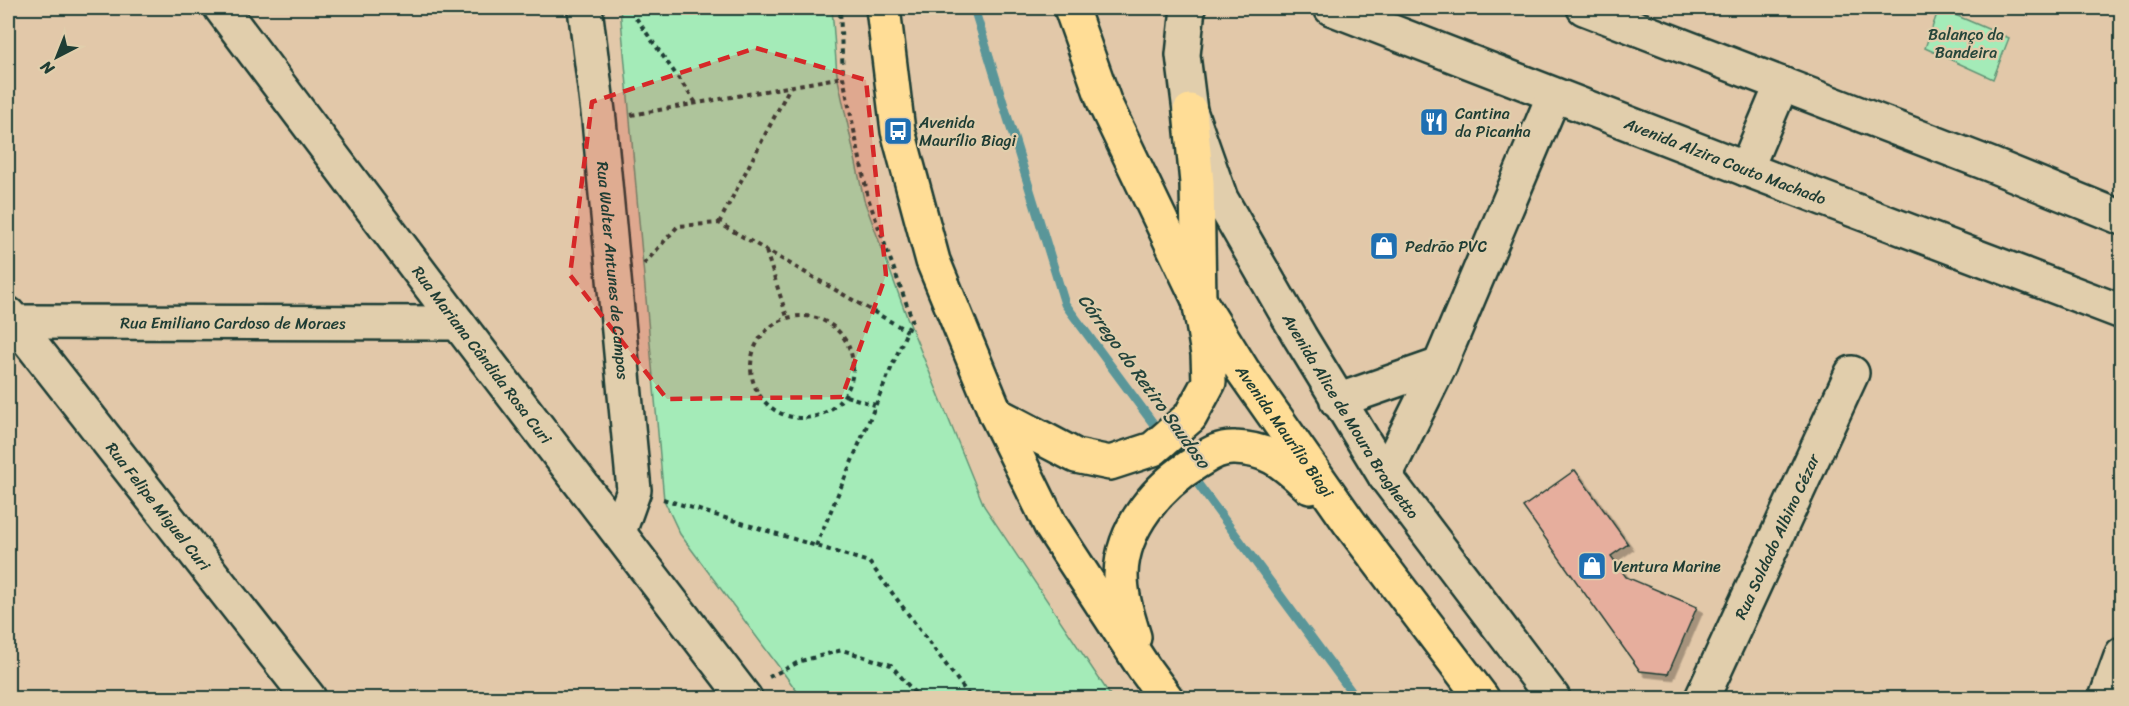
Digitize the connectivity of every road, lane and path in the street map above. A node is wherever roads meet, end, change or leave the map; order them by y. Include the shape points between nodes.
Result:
1 (221, 8) edge
2 (585, 8) edge
3 (840, 8) edge
4 (883, 8) edge
5 (1071, 8) edge
6 (1191, 8) edge
7 (1330, 8) edge
8 (1584, 8) edge
9 (1369, 14) edge
10 (636, 18) dead end
11 (843, 77) junction
12 (1782, 84) junction
13 (790, 87) junction
14 (1554, 95) junction
15 (696, 103) junction
16 (1190, 111) junction
17 (599, 120) junction
18 (1746, 170) junction
19 (2121, 218) edge
20 (719, 223) junction
21 (766, 250) junction
22 (615, 296) junction
23 (1199, 300) junction
24 (2121, 312) edge
25 (787, 317) junction
26 (9, 319) edge
27 (459, 323) junction
28 (907, 331) junction
29 (1440, 366) junction
30 (1852, 373) dead end
31 (846, 396) junction
32 (1337, 401) junction
33 (875, 405) junction
34 (996, 414) junction
35 (1385, 476) junction
36 (634, 490) junction
37 (1349, 522) junction
38 (619, 532) junction
39 (816, 546) junction
40 (2121, 654) edge
41 (1144, 668) junction
42 (742, 695) edge
43 (309, 699) edge
44 (919, 699) edge
45 (971, 699) edge
46 (1166, 699) edge
47 (1482, 699) edge
48 (1553, 699) edge
49 (1702, 699) edge
50 (2106, 699) edge

1 - 27 street, Rua Mariana Cândida Rosa Curi
2 - 17 street, Rua Walter Antunes de Campos
3 - 11 path
4 - 34 main road via 898,131 933,261
5 - 23 main road, Avenida Maurílio Biagi via 1105,104
6 - 16 street via 1183,55
7 - 9 street, Avenida Alzira Couto Machado
8 - 12 street
9 - 14 street, Avenida Alzira Couto Machado
10 - 15 path
11 - 13 path
11 - 28 path via 868,198 912,319
12 - 18 street
12 - 19 street
13 - 15 path
13 - 20 path
14 - 18 street, Avenida Alzira Couto Machado
14 - 29 street
15 - 17 path
16 - 23 main road via 1197,183
16 - 32 street, Avenida Alice de Moura Braghetto via 1221,199
17 - 22 street, Rua Walter Antunes de Campos
18 - 24 street, Avenida Alzira Couto Machado
20 - 21 path
20 - 22 path via 678,226
21 - 25 path
21 - 28 path
22 - 36 street, Rua Walter Antunes de Campos
23 - 34 main road via 1209,382 1190,417 1154,449 1110,463 1076,456
23 - 37 main road, Avenida Maurílio Biagi
25 - 31 path via 813,316 836,327 851,347 855,373
25 - 31 path via 768,328 755,346 750,367 755,389 768,406 788,417 810,419 830,412
26 - 27 street, Rua Emiliano Cardoso de Moraes
26 - 43 street, Rua Felipe Miguel Curi
27 - 38 street, Rua Mariana Cândida Rosa Curi
28 - 33 path
29 - 32 street
29 - 35 street
30 - 49 street, Rua Soldado Albino Cézar
31 - 33 path
32 - 35 street, Avenida Alice de Moura Braghetto
33 - 39 path
34 - 41 main road via 1051,526
35 - 48 street, Avenida Alice de Moura Braghetto
36 - 38 street, Rua Walter Antunes de Campos
36 - 39 path
37 - 41 main road via 1279,459 1247,449 1219,449 1180,472 1146,506 1128,538 1121,573 1123,603
37 - 47 main road, Avenida Maurílio Biagi
38 - 42 street, Rua Mariana Cândida Rosa Curi
39 - 45 path via 869,562
40 - 50 street
41 - 46 main road
42 - 44 path via 801,661 842,650 891,665

